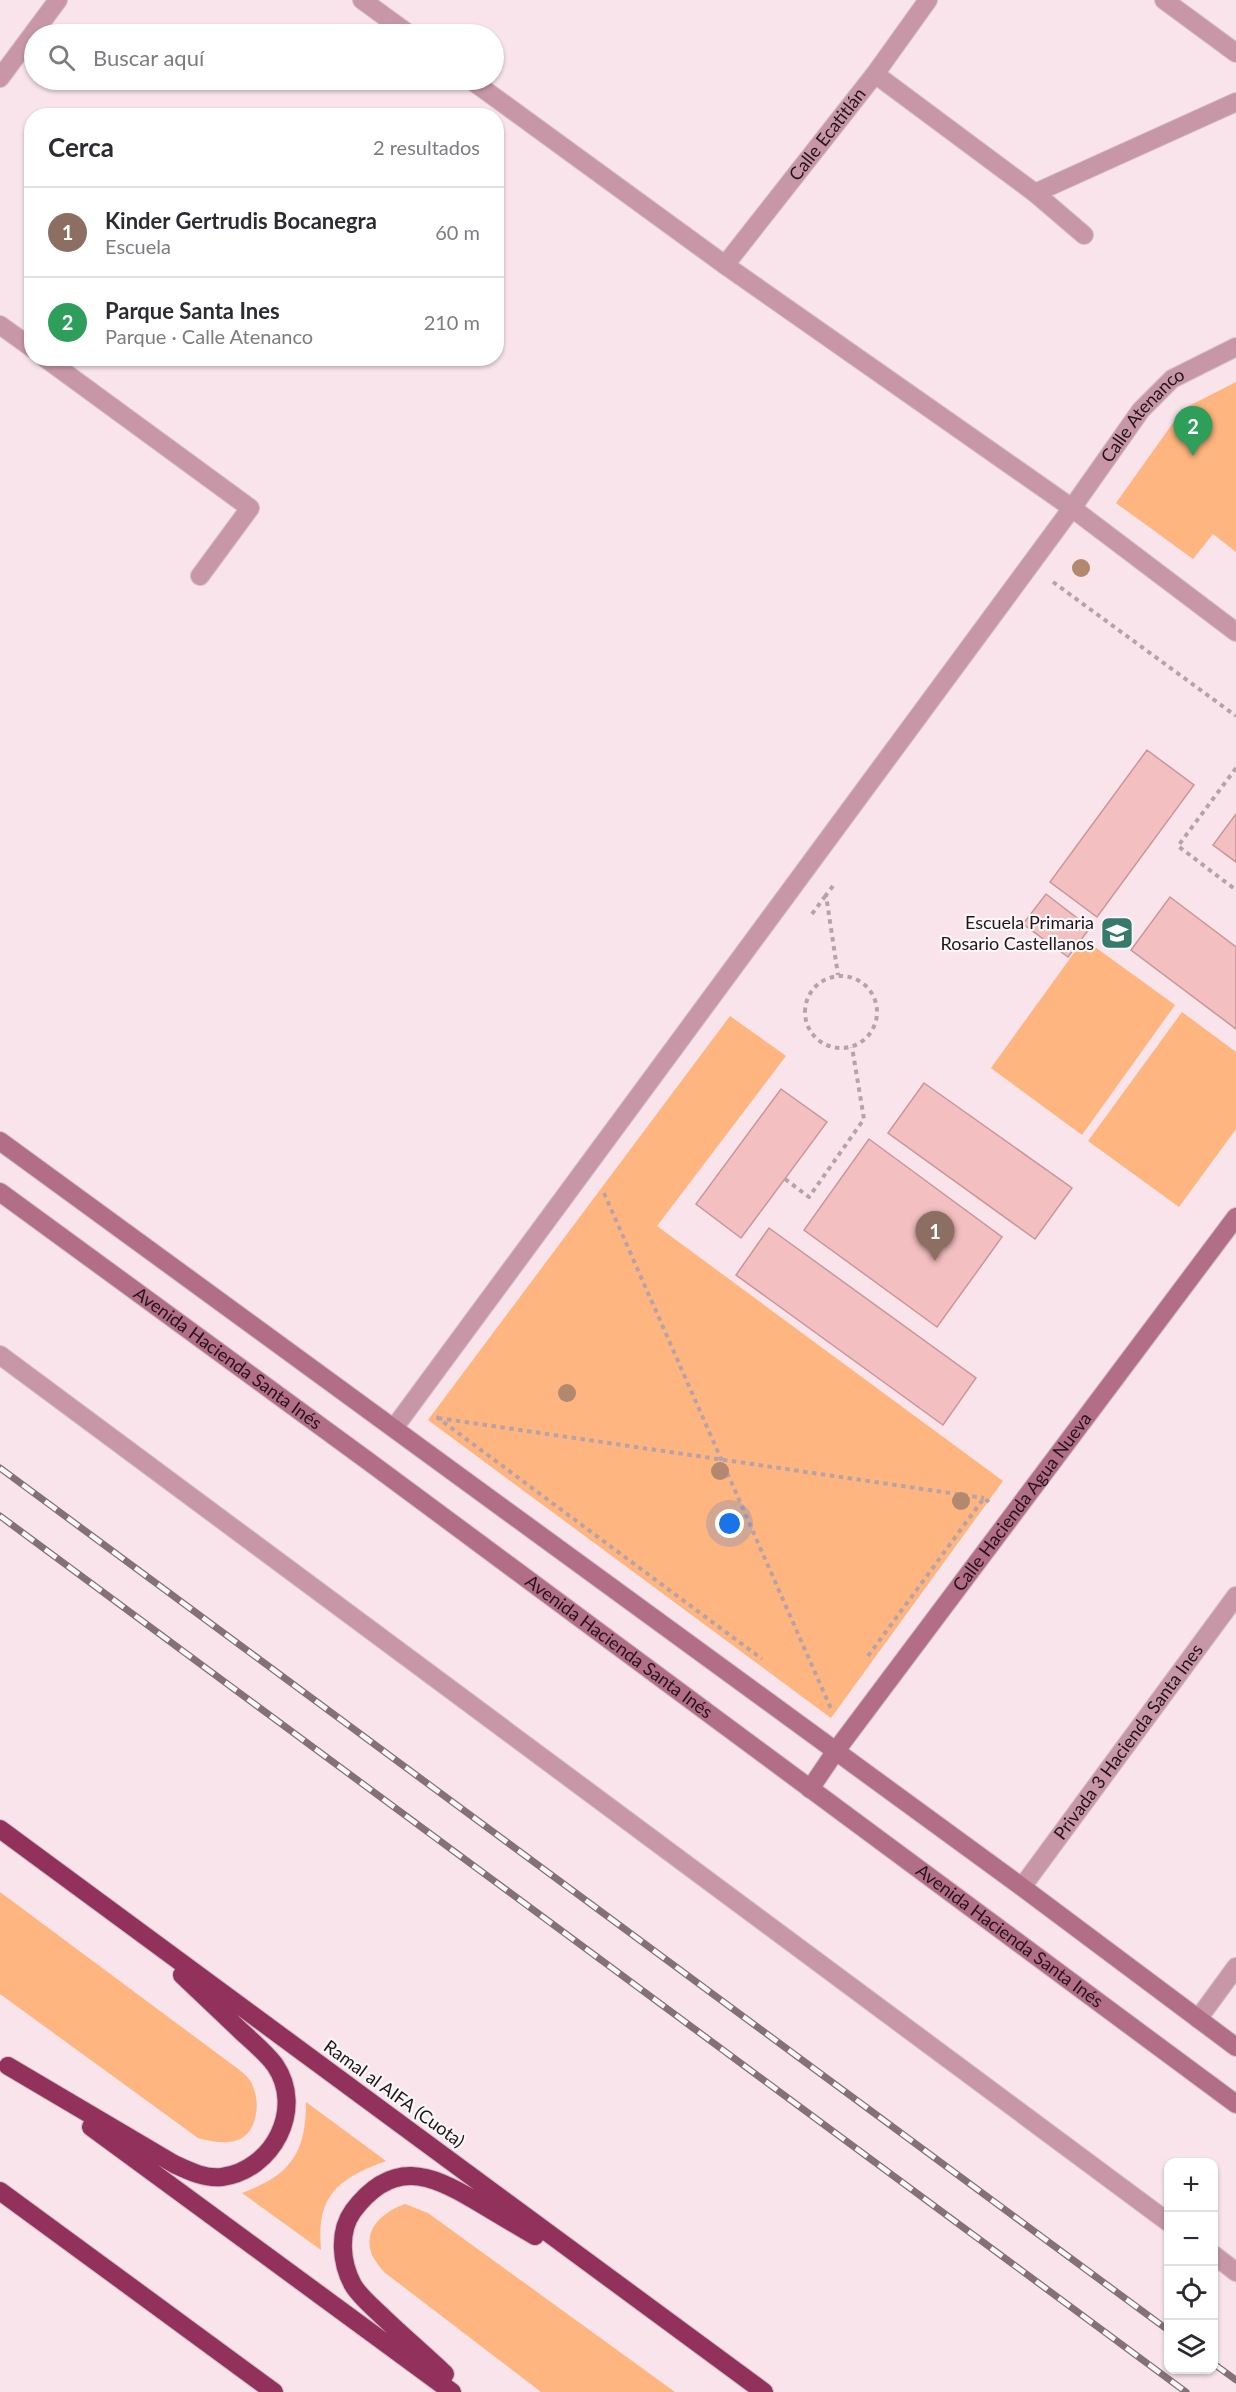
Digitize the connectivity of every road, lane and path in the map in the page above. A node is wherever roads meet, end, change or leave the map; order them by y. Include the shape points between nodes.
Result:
1 (58, 0) edge
2 (362, 0) edge
3 (928, 0) edge
4 (1164, 0) edge
5 (40, 24) edge
6 (395, 24) edge
7 (24, 46) edge
8 (1236, 53) edge
9 (875, 74) junction
10 (0, 78) edge
11 (485, 90) edge
12 (1236, 102) edge
13 (1035, 192) junction
14 (1084, 235) dead end
15 (725, 265) junction
16 (0, 325) edge
17 (24, 342) edge
18 (1236, 347) edge
19 (56, 366) edge
20 (1072, 508) junction
21 (200, 576) dead end
22 (1045, 591) dead end
23 (1236, 632) edge
24 (1236, 716) edge
25 (1236, 768) edge
26 (840, 876) dead end
27 (1236, 890) edge
28 (826, 895) junction
29 (812, 914) dead end
30 (838, 975) junction
31 (852, 1047) junction
32 (0, 1141) edge
33 (785, 1179) dead end
34 (612, 1184) dead end
35 (0, 1192) edge
36 (604, 1193) junction
37 (597, 1203) dead end
38 (1236, 1217) edge
39 (0, 1356) edge
40 (414, 1401) junction
41 (445, 1409) dead end
42 (438, 1418) junction
43 (394, 1428) junction
44 (721, 1459) junction
45 (984, 1498) junction
46 (1010, 1518) junction
47 (1236, 1596) edge
48 (864, 1660) dead end
49 (772, 1666) dead end
50 (836, 1699) dead end
51 (820, 1701) dead end
52 (829, 1708) junction
53 (851, 1732) junction
54 (835, 1752) junction
55 (810, 1789) junction
56 (0, 1829) edge
57 (1022, 1887) junction
58 (121, 1918) junction
59 (1236, 1967) edge
60 (1198, 2019) junction
61 (1236, 2047) edge
62 (4, 2063) edge
63 (1236, 2104) edge
64 (0, 2191) edge
65 (1164, 2219) edge
66 (1218, 2258) edge
67 (1236, 2272) edge
68 (625, 2289) junction
69 (274, 2392) edge
70 (452, 2392) edge
71 (464, 2392) edge
72 (764, 2392) edge

1 - 5 street
2 - 6 street
3 - 9 street, Calle Ecatitlán
4 - 8 street
7 - 10 street
9 - 13 street
9 - 15 street, Calle Ecatitlán
11 - 15 street
12 - 13 street
13 - 14 street
15 - 20 street
16 - 17 street
18 - 20 street, Calle Atenanco via 1172,379 1141,410
19 - 21 street via 250,508
20 - 23 street
20 - 40 street, Calle Atenanco
22 - 24 path via 1052,581
25 - 27 path via 1178,846
26 - 28 path
28 - 29 path
28 - 30 path
30 - 31 path via 861,981 876,999 878,1011 871,1033
30 - 31 path via 816,985 805,1006 806,1019 818,1040 829,1046
31 - 33 path via 864,1119 809,1197
32 - 43 main road
34 - 36 path
35 - 55 main road, Avenida Hacienda Santa Inés
36 - 37 path
36 - 44 path
38 - 46 main road, Calle Hacienda Agua Nueva
39 - 65 street
40 - 42 path
40 - 43 street, Calle Atenanco
41 - 42 path
42 - 44 path
42 - 49 path
43 - 54 main road
44 - 45 path
44 - 52 path
45 - 46 path
45 - 48 path
46 - 53 main road, Calle Hacienda Agua Nueva
47 - 57 street, Privada 3 Hacienda Santa Ines
50 - 52 path
51 - 52 path
52 - 53 path
53 - 54 main road, Calle Hacienda Agua Nueva
54 - 55 main road, Calle Hacienda Agua Nueva
54 - 57 main road
55 - 63 main road, Avenida Hacienda Santa Inés
56 - 58 highway, Ramal al AIFA (Cuota)
57 - 60 main road
58 - 62 highway via 275,2066 285,2088 286,2113 280,2137 265,2156 237,2173 221,2177 196,2174
58 - 68 highway, Ramal al AIFA (Cuota)
59 - 60 street
60 - 61 main road
62 - 70 highway
64 - 69 highway
66 - 67 street
68 - 71 highway via 433,2178 408,2176 385,2182 365,2196 350,2215 343,2240 344,2264 354,2287 365,2299
68 - 72 highway, Ramal al AIFA (Cuota)

